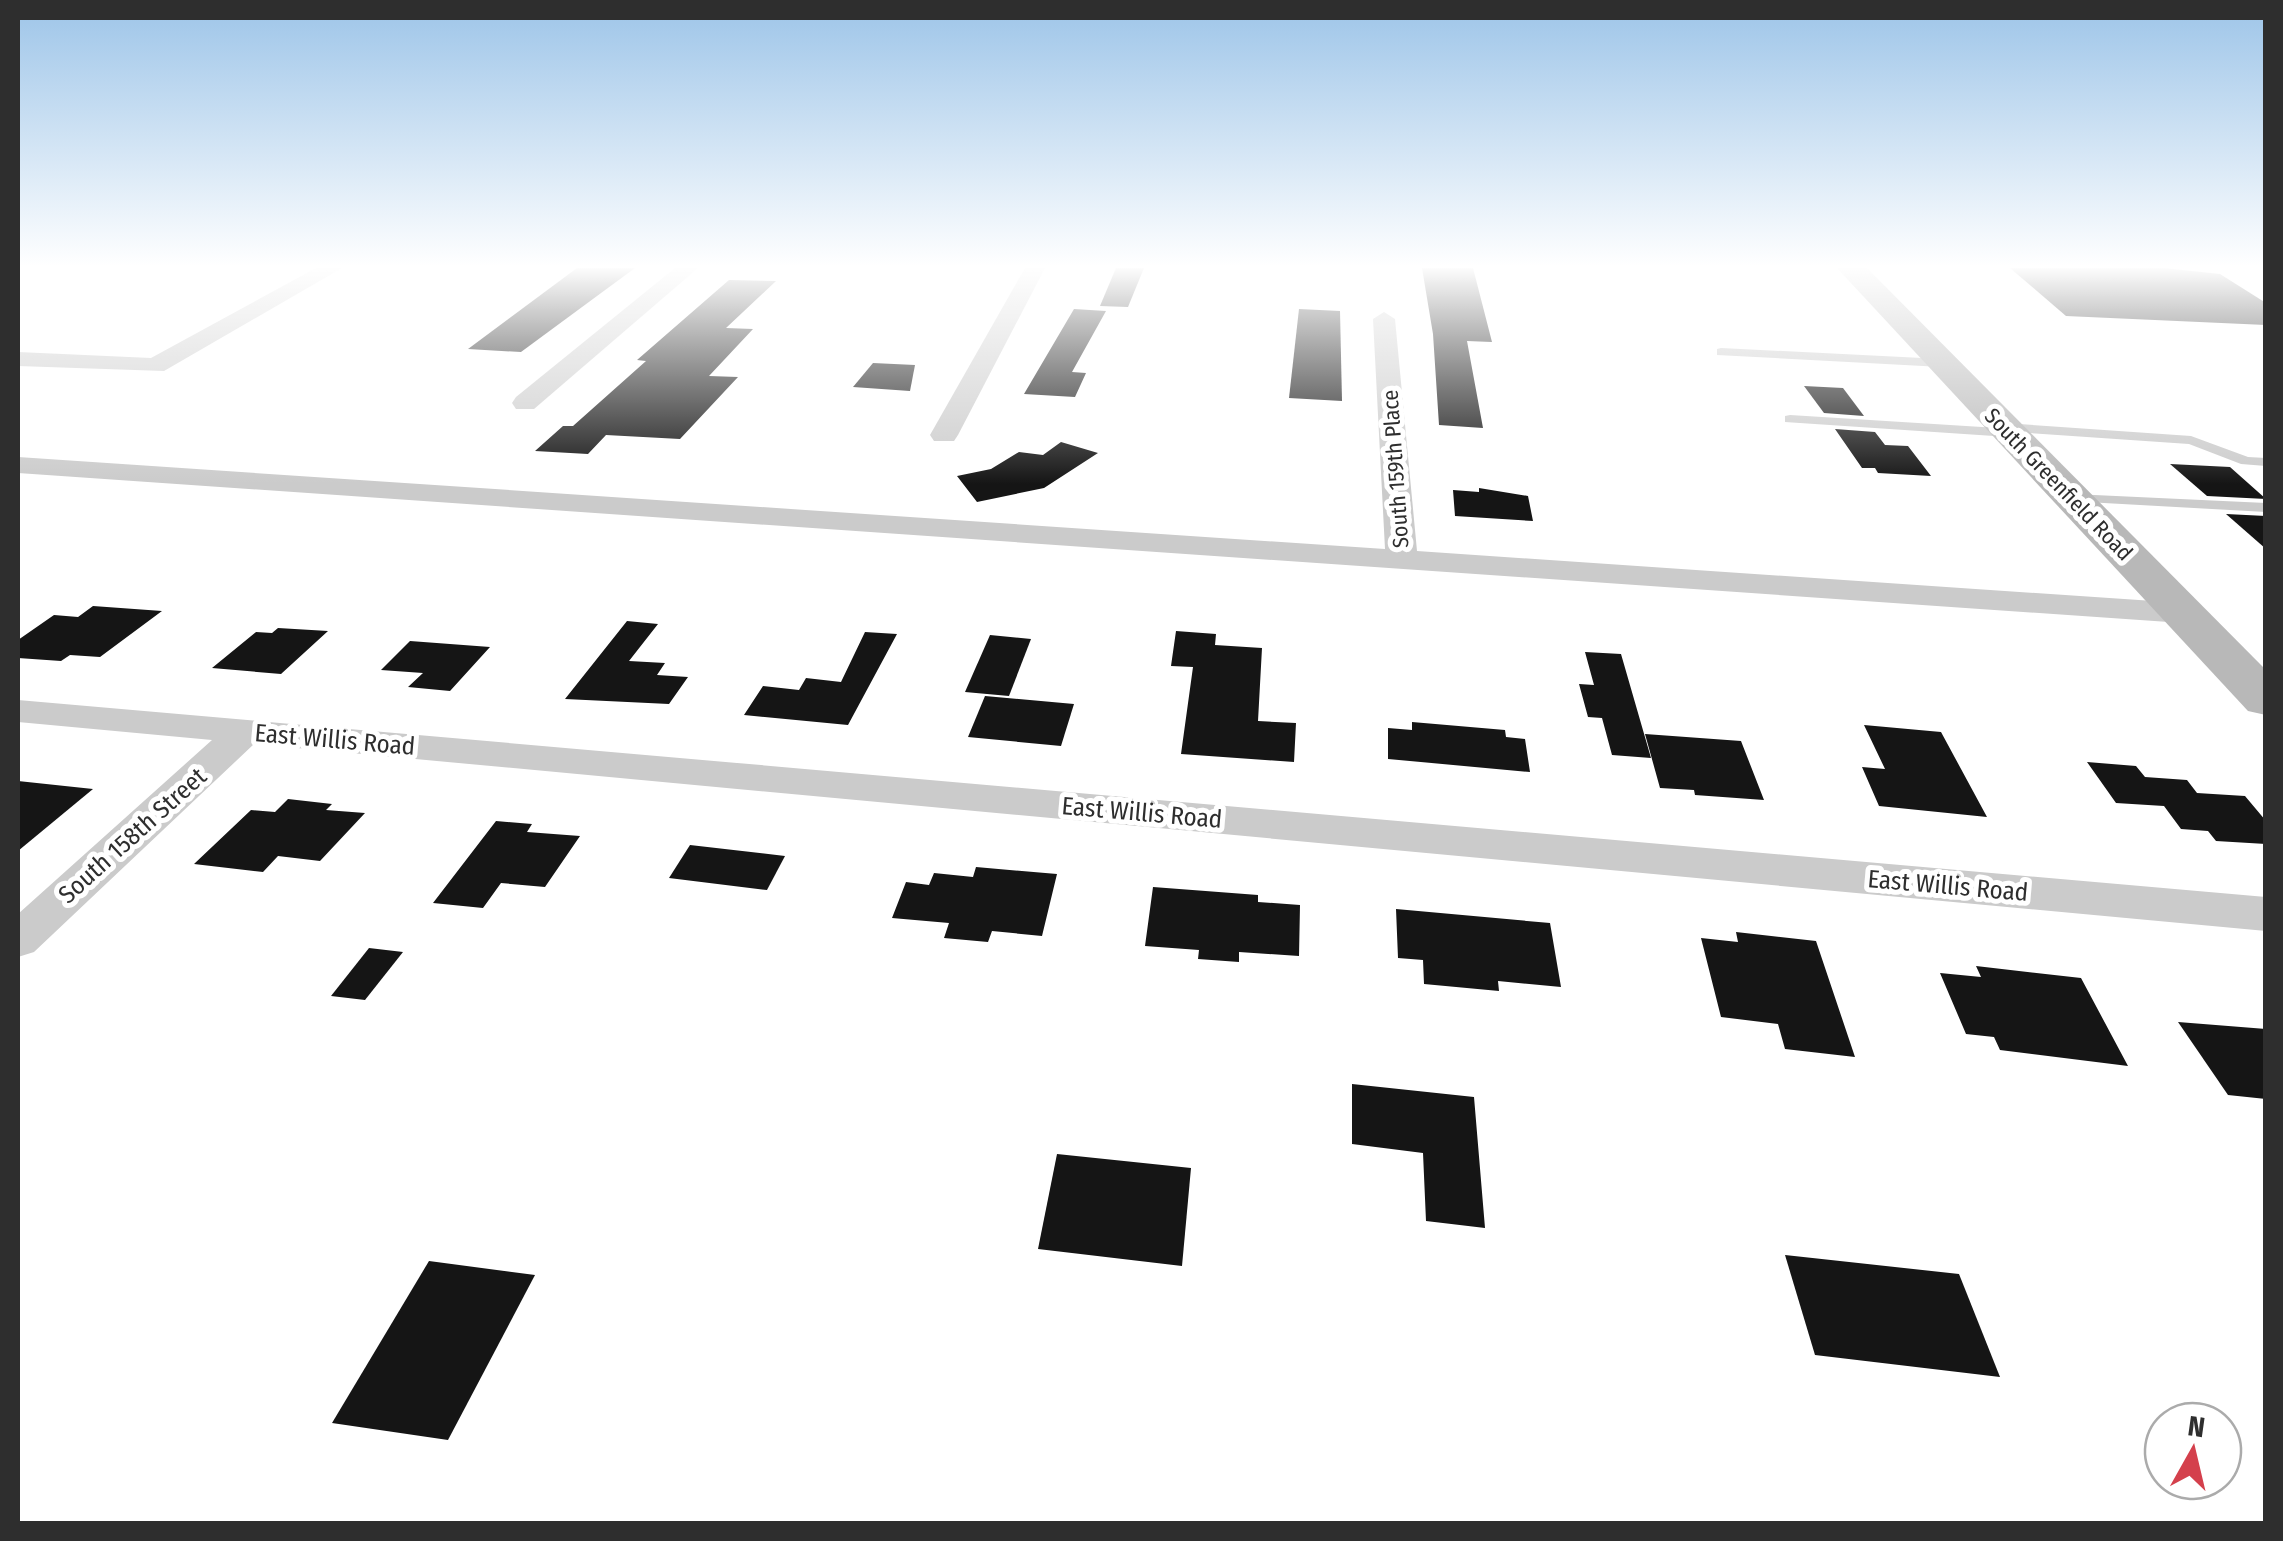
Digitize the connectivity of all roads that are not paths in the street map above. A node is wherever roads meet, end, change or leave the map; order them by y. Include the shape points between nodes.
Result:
1 (202, 340) edge
2 (601, 340) edge
3 (996, 340) edge
4 (1386, 340) edge
5 (1920, 340) edge
6 (1721, 352) dead end
7 (18, 359) edge
8 (1942, 363) junction
9 (525, 403) dead end
10 (1790, 420) dead end
11 (2006, 430) junction
12 (944, 435) dead end
13 (2266, 462) edge
14 (18, 466) edge
15 (2071, 498) junction
16 (2266, 508) edge
17 (1402, 560) junction
18 (2183, 613) junction
19 (2266, 700) edge
20 (18, 711) edge
21 (246, 731) junction
22 (2266, 914) edge
23 (18, 940) edge

1 - 7 street via 155,366
2 - 9 street
3 - 12 street
4 - 17 street, South 159th Place
5 - 8 main road, South Greenfield Road
6 - 8 lane
8 - 11 main road, South Greenfield Road
10 - 11 lane
11 - 13 lane via 2191,440
11 - 15 main road, South Greenfield Road
14 - 17 street
15 - 16 lane
15 - 18 main road, South Greenfield Road
17 - 18 street
18 - 19 main road, South Greenfield Road
20 - 21 street, East Willis Road
21 - 22 street, East Willis Road
21 - 23 street, South 158th Street

